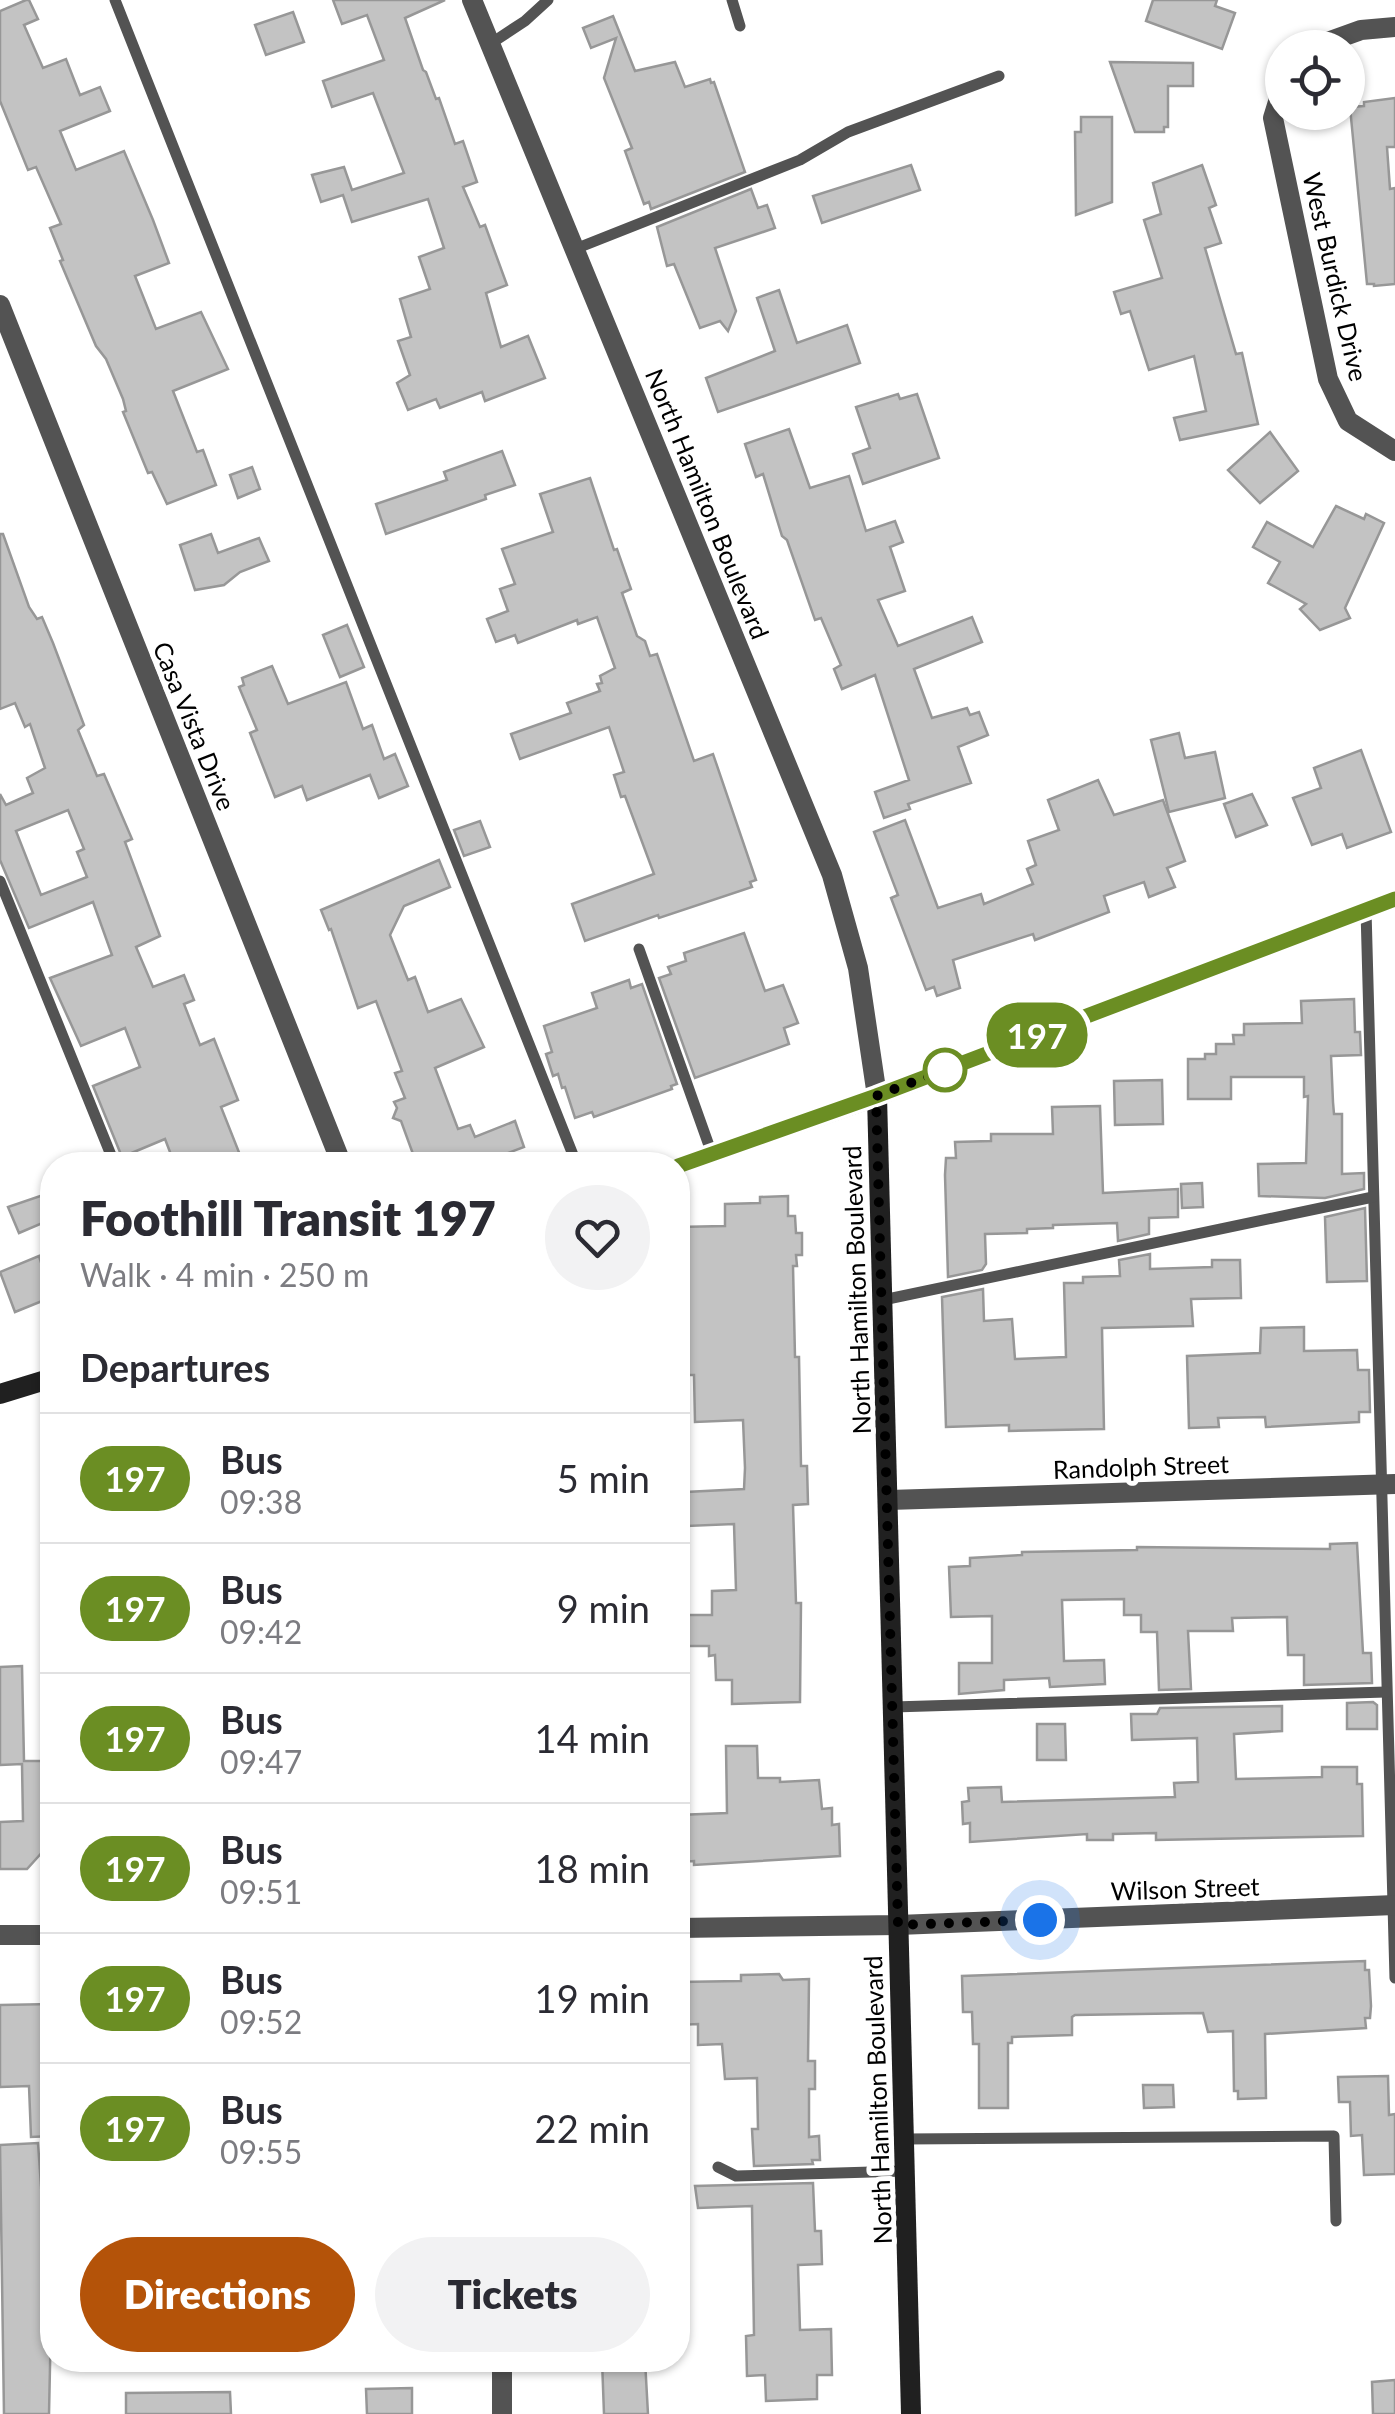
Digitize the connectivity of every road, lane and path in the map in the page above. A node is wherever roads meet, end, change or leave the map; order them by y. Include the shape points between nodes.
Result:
1 (115, 0) edge
2 (472, 0) edge
3 (548, 0) edge
4 (732, 0) edge
5 (740, 26) dead end
6 (1395, 27) edge
7 (1362, 30) edge
8 (490, 44) junction
9 (999, 76) dead end
10 (1275, 130) edge
11 (575, 249) junction
12 (0, 304) edge
13 (1395, 451) edge
14 (0, 881) edge
15 (1395, 898) edge
16 (1366, 910) junction
17 (639, 949) dead end
18 (876, 1096) junction
19 (110, 1152) edge
20 (337, 1152) edge
21 (572, 1152) edge
22 (712, 1154) junction
23 (690, 1162) edge
24 (1373, 1196) junction
25 (882, 1300) junction
26 (40, 1382) edge
27 (0, 1394) edge
28 (1387, 1484) edge
29 (889, 1500) junction
30 (1386, 1692) junction
31 (893, 1707) junction
32 (1393, 1905) edge
33 (898, 1925) junction
34 (690, 1928) edge
35 (0, 1935) edge
36 (40, 1935) edge
37 (1395, 1978) edge
38 (904, 2139) junction
39 (718, 2167) dead end
40 (905, 2171) junction
41 (1336, 2221) dead end
42 (502, 2372) edge
43 (502, 2414) edge
44 (912, 2414) edge

1 - 21 lane
2 - 8 street, North Hamilton Boulevard
3 - 8 lane
4 - 5 lane
6 - 7 street
8 - 11 street, North Hamilton Boulevard
9 - 11 lane via 848,132 800,160
10 - 13 street, West Burdick Drive via 1328,379 1348,421
11 - 18 street, North Hamilton Boulevard via 832,875 858,968
12 - 20 street, Casa Vista Drive
14 - 19 lane
15 - 16 street
16 - 18 street
16 - 24 lane
17 - 22 lane
18 - 22 street
18 - 25 street, North Hamilton Boulevard
22 - 23 street
24 - 25 lane
24 - 28 lane
25 - 29 street, North Hamilton Boulevard
26 - 27 street
28 - 29 street, Randolph Street
28 - 30 lane
29 - 31 street, North Hamilton Boulevard
30 - 31 lane
30 - 32 lane
31 - 33 street, North Hamilton Boulevard
32 - 33 street, Wilson Street
32 - 37 lane
33 - 34 street, Wilson Street
33 - 38 street, North Hamilton Boulevard
35 - 36 street
38 - 40 street, North Hamilton Boulevard
38 - 41 lane via 1334,2136
39 - 40 lane via 736,2176
40 - 44 street, North Hamilton Boulevard
42 - 43 street

